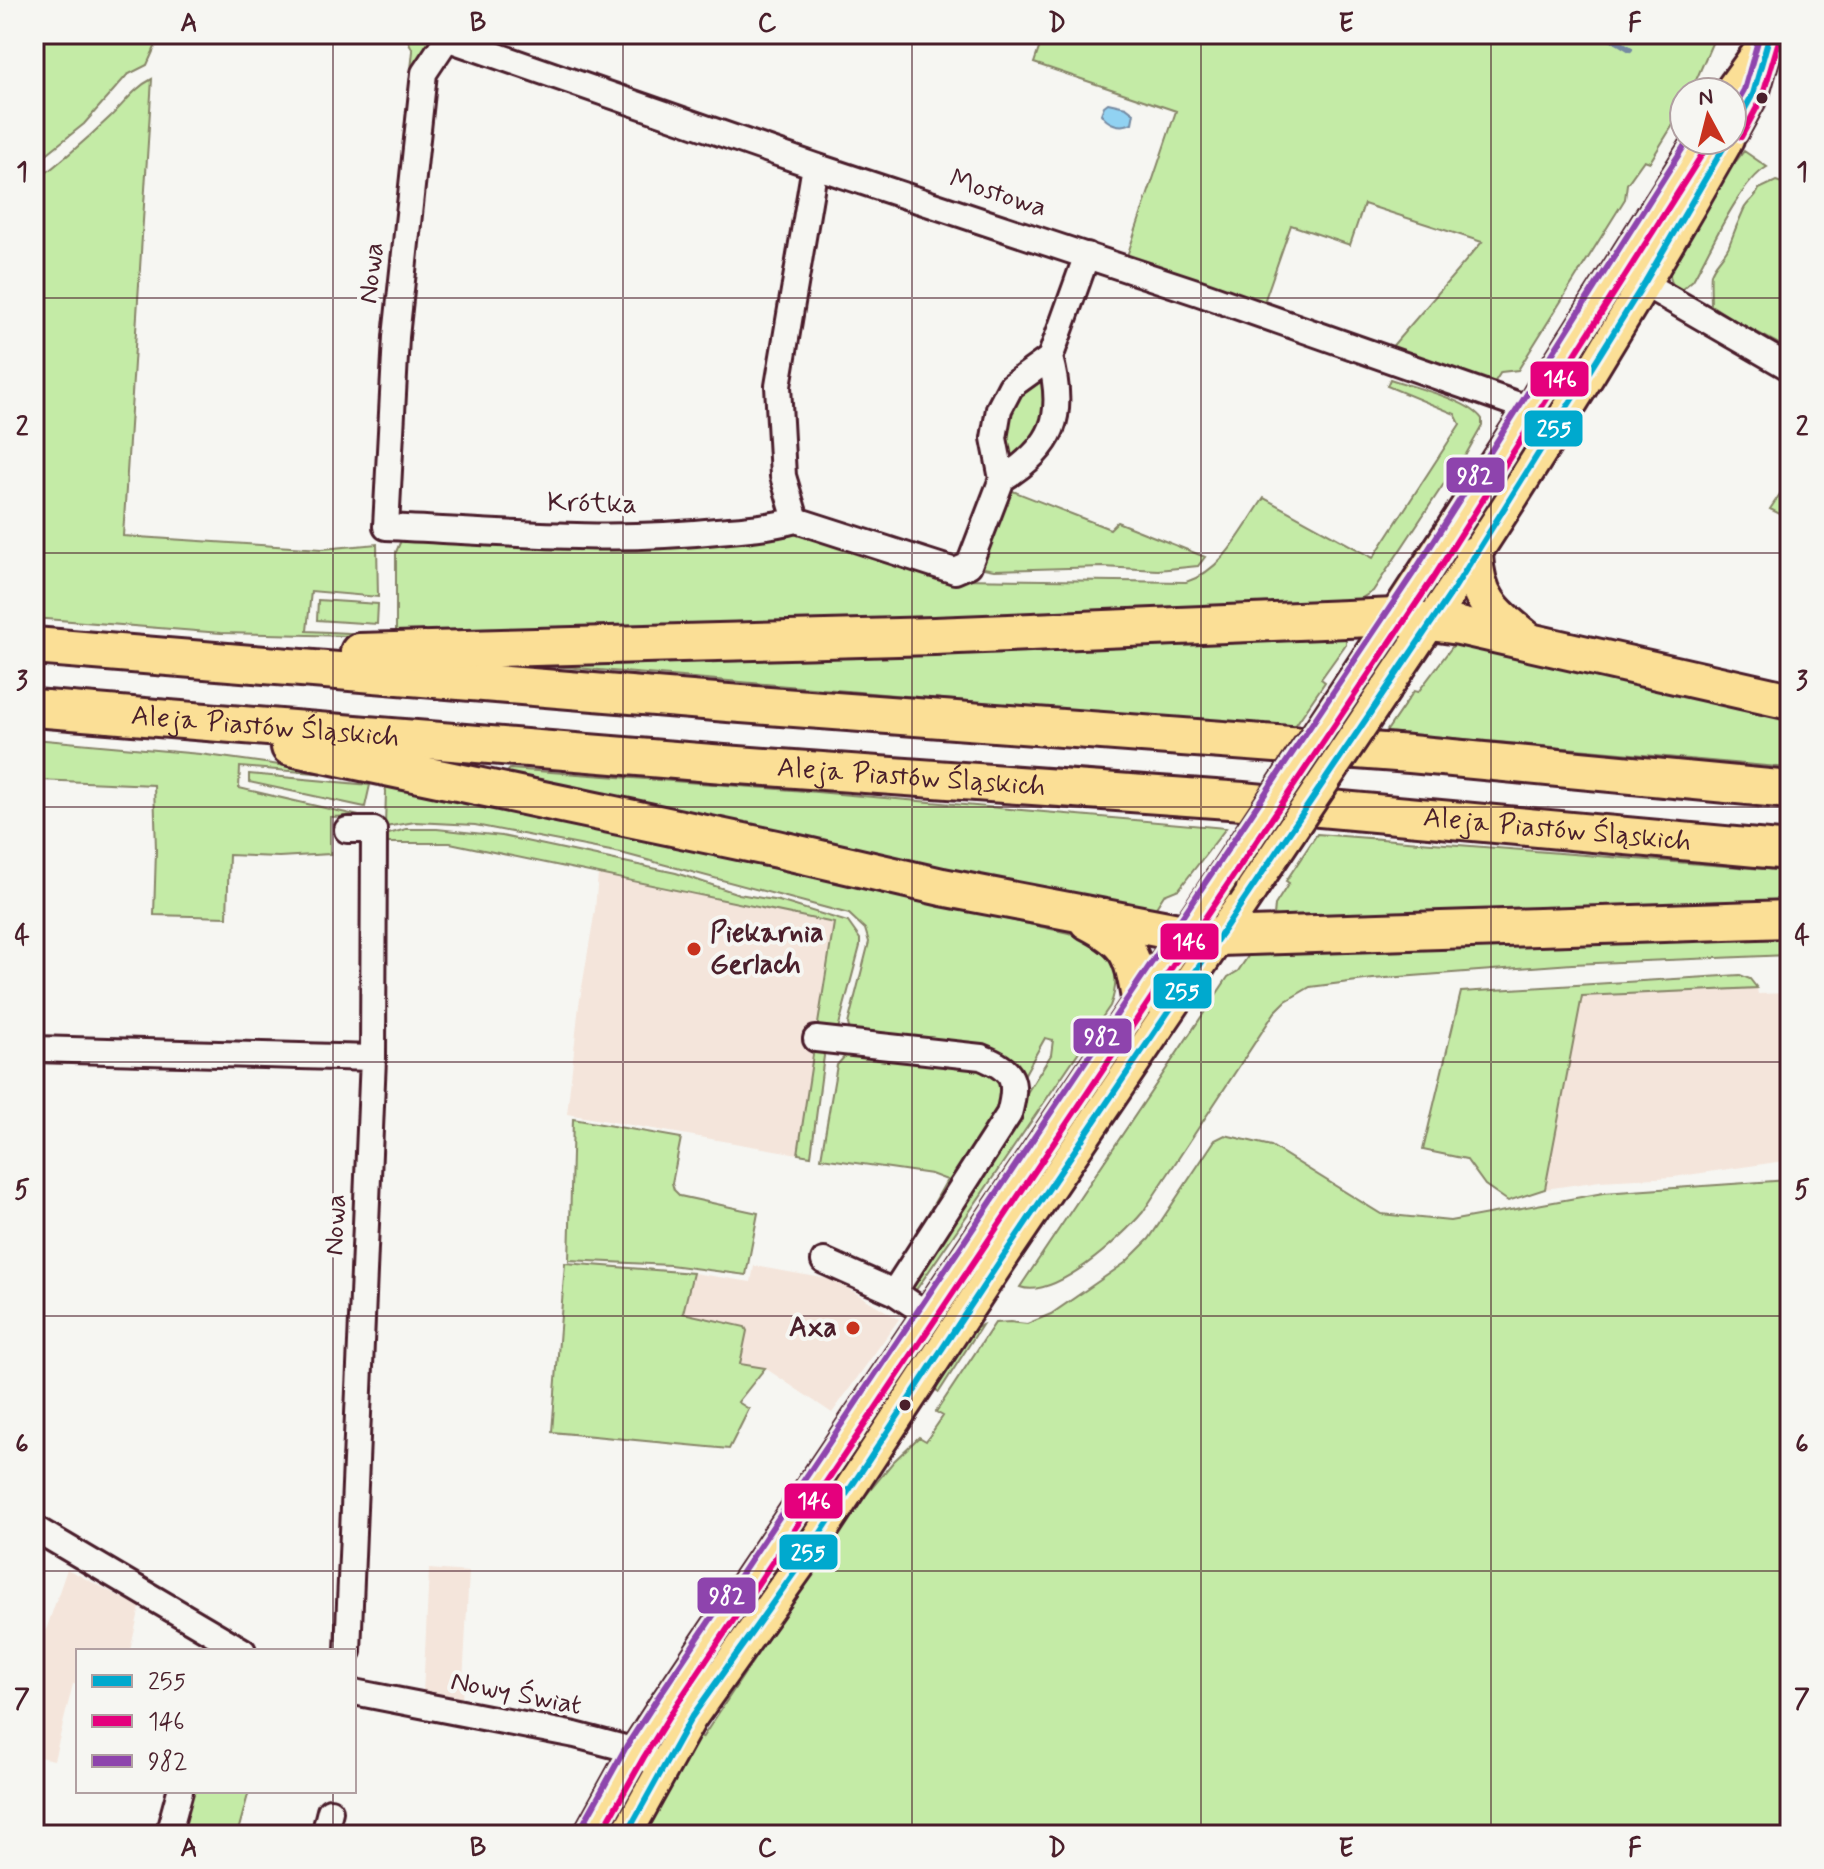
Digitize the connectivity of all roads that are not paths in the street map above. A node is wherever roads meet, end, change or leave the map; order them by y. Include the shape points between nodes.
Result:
1 (448, 36) edge
2 (1769, 36) edge
3 (1740, 76) edge
4 (1748, 103) edge
5 (1692, 156) edge
6 (1717, 156) edge
7 (815, 166) junction
8 (1087, 255) junction
9 (1632, 276) junction
10 (1050, 358) junction
11 (1790, 368) edge
12 (1530, 409) junction
13 (1002, 479) junction
14 (796, 520) junction
15 (386, 527) joint
16 (1474, 555) junction
17 (1396, 617) junction
18 (1432, 621) junction
19 (1529, 642) junction
20 (34, 646) edge
21 (138, 655) junction
22 (1790, 701) edge
23 (34, 708) edge
24 (139, 716) junction
25 (1790, 790) edge
26 (347, 830) dead end
27 (1790, 851) edge
28 (1076, 915) junction
29 (1790, 919) edge
30 (1183, 933) junction
31 (1219, 937) junction
32 (1140, 998) junction
33 (816, 1039) dead end
34 (34, 1049) edge
35 (373, 1058) junction
36 (824, 1261) dead end
37 (894, 1292) junction
38 (928, 1315) junction
39 (34, 1528) edge
40 (220, 1645) edge
41 (348, 1649) edge
42 (356, 1692) edge
43 (635, 1752) junction
44 (662, 1767) junction
45 (179, 1793) edge
46 (330, 1811) dead end
47 (168, 1835) edge
48 (324, 1835) edge
49 (589, 1835) edge
50 (626, 1835) edge

1 - 7 street, Mostowa
1 - 15 street, Nowa via 424,73 396,337
2 - 3 main road
2 - 4 main road
5 - 9 main road
6 - 9 main road
7 - 8 street, Mostowa
7 - 14 street via 778,386 783,476
8 - 10 street
8 - 12 street, Mostowa
9 - 11 street
9 - 12 main road
9 - 16 main road via 1524,479
10 - 13 street via 1058,392 1054,420 1041,449
10 - 13 street via 1011,386 1004,398 994,438
12 - 17 main road
13 - 14 street via 969,565 955,571
14 - 15 street, Krótka via 678,535
16 - 18 main road
16 - 19 highway via 1475,580 1488,605
17 - 18 highway
17 - 21 highway via 934,636
17 - 30 main road, bridge
18 - 19 highway
18 - 31 main road, bridge
19 - 22 highway
20 - 21 highway
21 - 25 highway via 1379,752
23 - 24 highway, Aleja Piastów Śląskich
24 - 27 highway, Aleja Piastów Śląskich via 1275,804
24 - 28 highway
26 - 35 street, Nowa via 374,830
28 - 30 highway
28 - 32 highway via 1113,934 1129,953
29 - 31 highway
30 - 31 highway
30 - 32 main road
31 - 44 main road
32 - 38 main road
33 - 37 street via 981,1057 1001,1065 1014,1085 1009,1114
34 - 35 street
35 - 41 street, Nowa
36 - 37 street
37 - 38 street
38 - 43 main road
39 - 40 street
42 - 43 street, Nowy Świat via 575,1735
43 - 44 street, Nowy Świat
43 - 49 main road
44 - 50 main road
45 - 47 street
46 - 48 street

